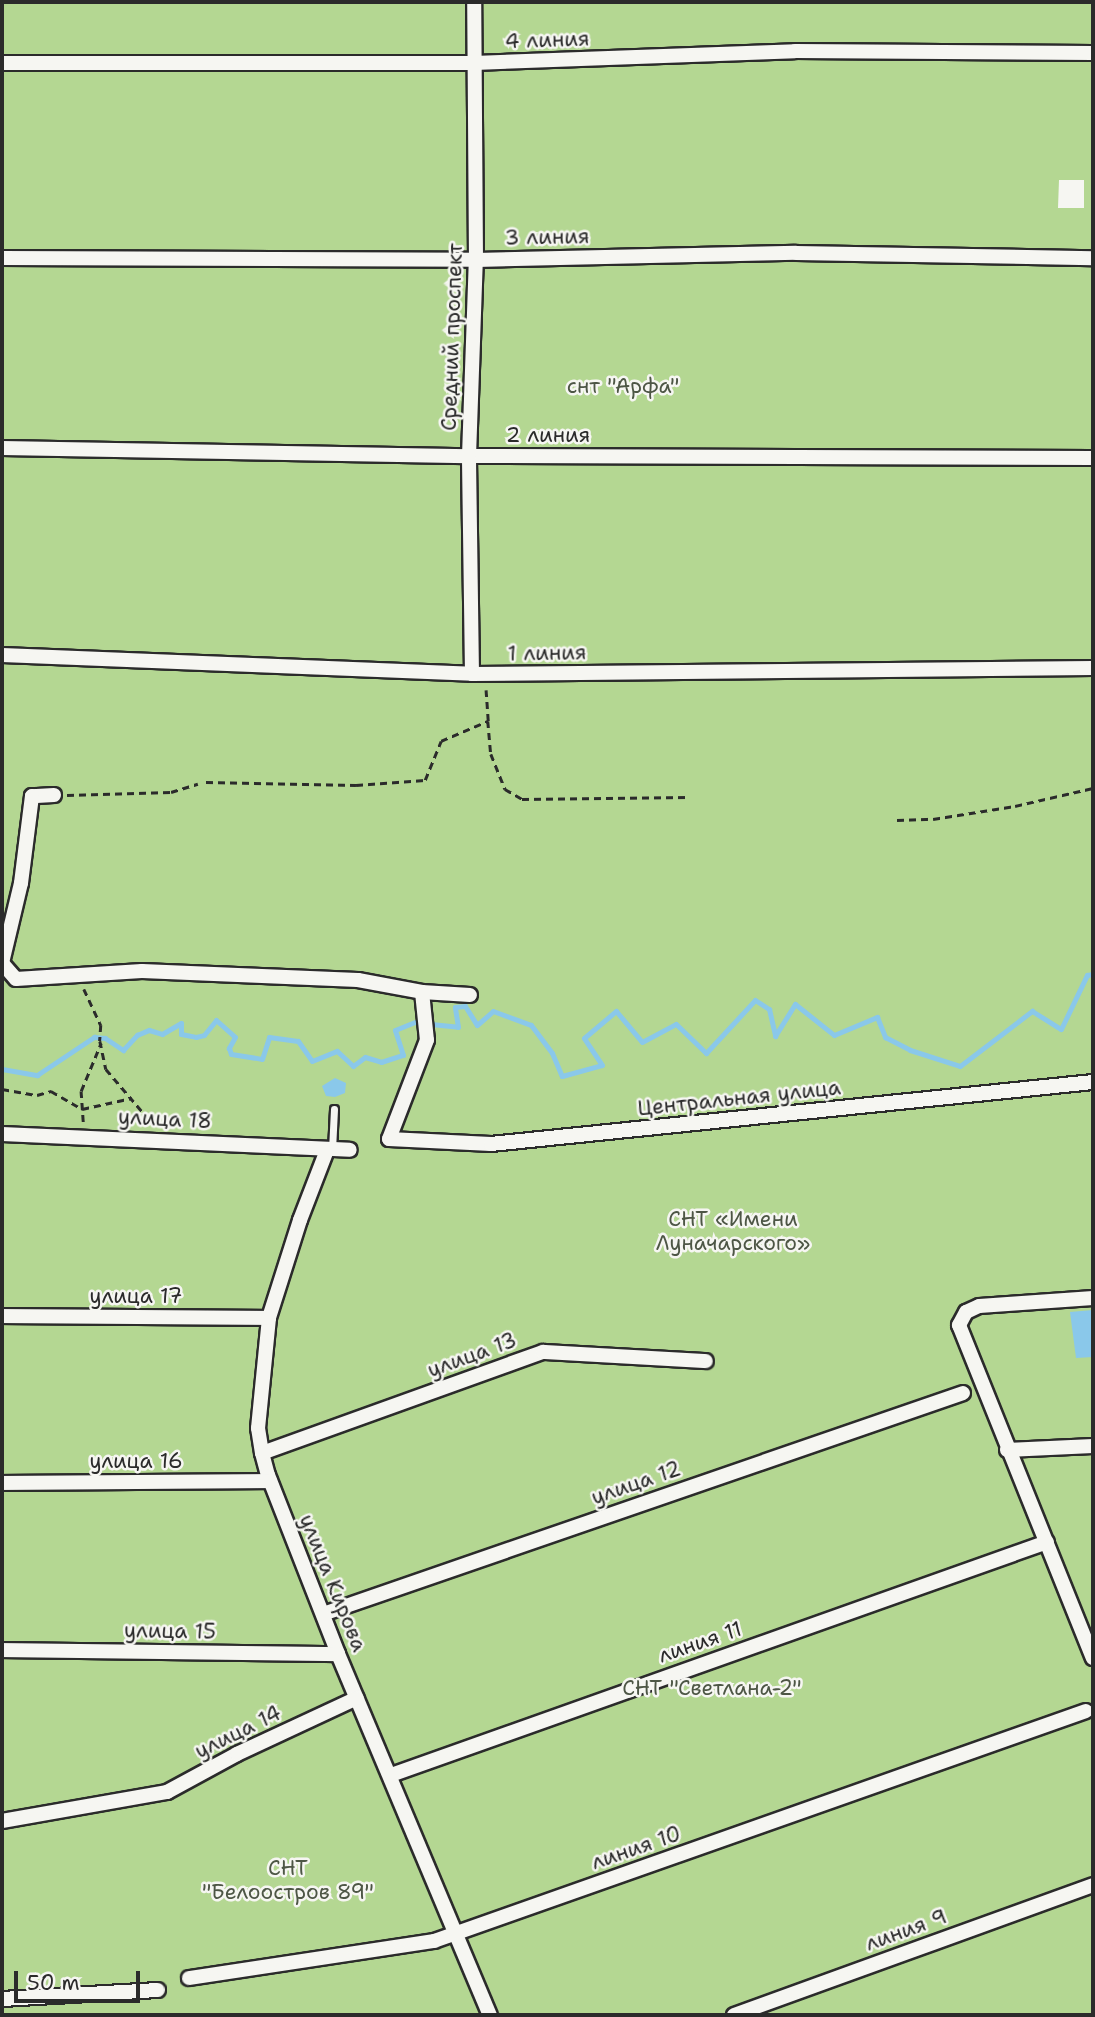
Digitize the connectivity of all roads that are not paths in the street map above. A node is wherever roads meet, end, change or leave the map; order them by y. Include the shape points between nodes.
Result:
1 (474, 2) edge
2 (1093, 53) edge
3 (2, 63) edge
4 (474, 63) junction
5 (2, 258) edge
6 (1093, 258) edge
7 (476, 260) junction
8 (2, 448) edge
9 (469, 456) junction
10 (1093, 458) edge
11 (2, 655) edge
12 (1093, 668) edge
13 (479, 674) junction
14 (54, 795) road end
15 (422, 992) junction
16 (470, 995) dead end
17 (1093, 1082) edge
18 (334, 1109) dead end
19 (2, 1134) edge
20 (329, 1150) junction
21 (351, 1150) dead end
22 (1093, 1298) edge
23 (2, 1316) edge
24 (269, 1318) junction
25 (706, 1361) dead end
26 (963, 1393) dead end
27 (1093, 1446) edge
28 (1007, 1450) junction
29 (262, 1453) junction
30 (270, 1481) junction
31 (2, 1482) edge
32 (1047, 1542) junction
33 (323, 1614) junction
34 (1087, 1626) edge
35 (2, 1650) edge
36 (338, 1654) junction
37 (1093, 1658) edge
38 (357, 1698) junction
39 (1086, 1711) dead end
40 (390, 1774) junction
41 (2, 1821) edge
42 (1093, 1885) edge
43 (457, 1934) junction
44 (189, 1978) dead end
45 (158, 1990) dead end
46 (2, 1999) edge
47 (490, 2015) edge
48 (734, 2015) edge

1 - 4 street, Средний проспект
2 - 4 street, 4 линия via 794,51
3 - 4 street, 4 линия
4 - 7 street, Средний проспект
5 - 7 street, 3 линия
6 - 7 street, 3 линия via 796,253
7 - 9 street, Средний проспект
8 - 9 street, 2 линия
9 - 10 street, 2 линия
9 - 13 street, Средний проспект
11 - 13 street, 1 линия
12 - 13 street, 1 линия
14 - 15 street via 32,796 21,883 2,963 16,979 142,971 358,980
15 - 16 street
15 - 17 street, Центральная улица via 427,1040 389,1139 491,1144
18 - 20 lane
19 - 20 street, улица 18
20 - 21 street, улица 18
20 - 24 street, улица Кирова via 300,1220
22 - 28 street via 979,1306 966,1312 959,1325
23 - 24 street, улица 17
24 - 29 street, улица Кирова via 258,1428
25 - 29 street, улица 13 via 543,1352
26 - 33 street, улица 12
27 - 28 street
28 - 32 street
29 - 30 street, улица Кирова
30 - 31 street, улица 16
30 - 33 street, улица Кирова
32 - 34 street
32 - 40 street, линия 11
33 - 36 street, улица Кирова
34 - 37 street
35 - 36 street, улица 15
36 - 38 street, улица Кирова
38 - 40 street, улица Кирова
38 - 41 street, улица 14 via 167,1792
39 - 43 street, линия 10
40 - 43 street, улица Кирова
42 - 48 street, линия 9
43 - 44 street, линия 10
43 - 47 street, улица Кирова
45 - 46 street

